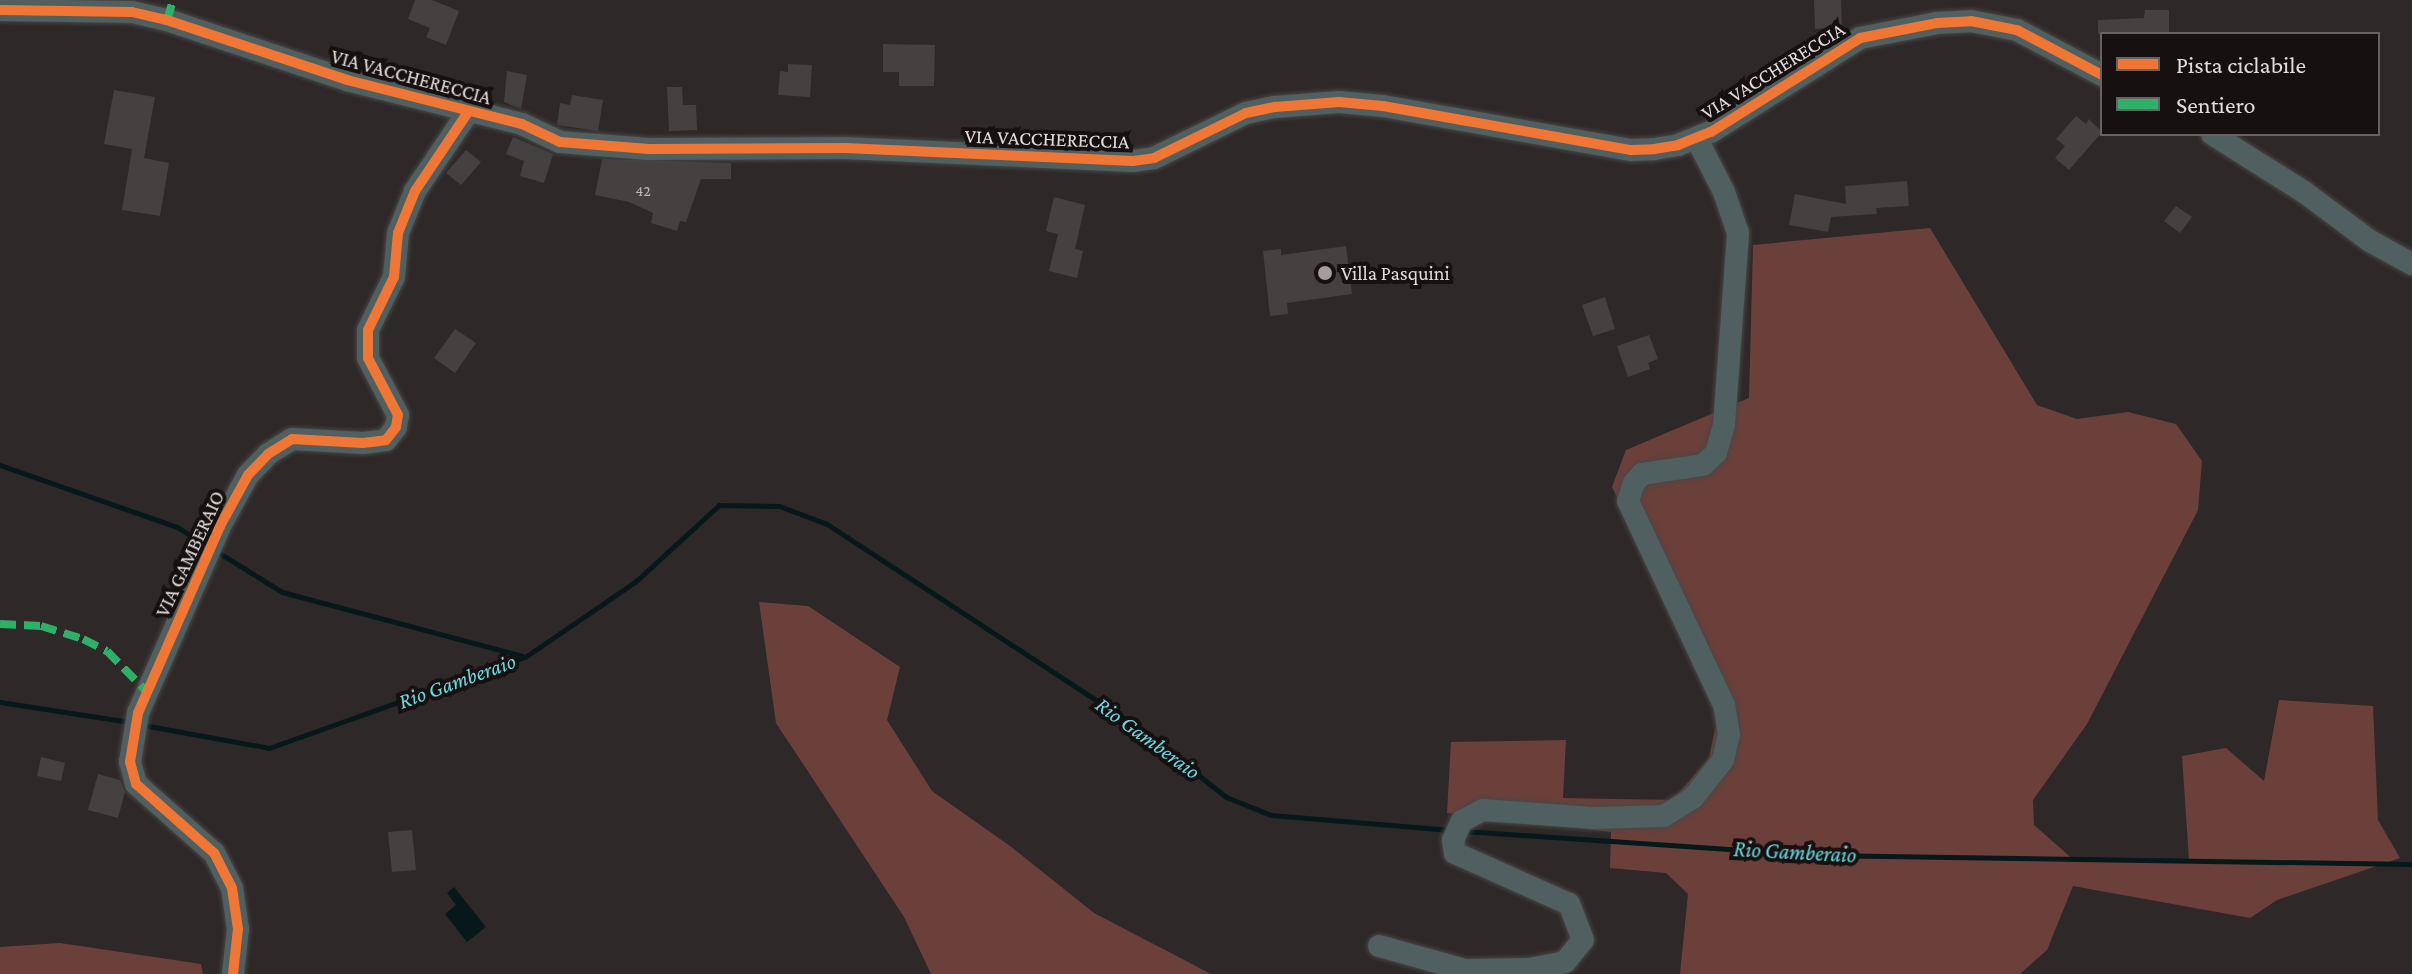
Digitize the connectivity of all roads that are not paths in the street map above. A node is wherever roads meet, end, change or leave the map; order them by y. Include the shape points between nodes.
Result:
1 (0, 10) edge
2 (2100, 74) edge
3 (468, 112) junction
4 (2215, 136) edge
5 (1697, 139) junction
6 (2412, 264) edge
7 (1379, 946) dead end
8 (233, 974) edge

1 - 3 street, VIA VACCHERECCIA via 132,12
2 - 5 street, VIA VACCHERECCIA via 2017,30 1971,21 1937,23 1849,43
3 - 5 street, VIA VACCHERECCIA via 578,144 845,148 1098,160 1154,158 1246,113 1309,103 1383,106 1631,150
3 - 8 street, VIA GAMBERAIO via 415,191 398,233 394,277 368,330 368,358 398,415 396,427 386,440 363,443 292,439 248,475 220,526 138,713 130,762 136,784 214,853 232,888 238,929
4 - 6 street
5 - 7 street via 1738,233 1724,425 1716,453 1703,465 1642,474 1628,501 1724,705 1729,735 1723,760 1693,798 1664,816 1594,818 1483,810 1462,821 1453,840 1455,853 1569,904 1583,940 1565,962 1529,969 1465,970

